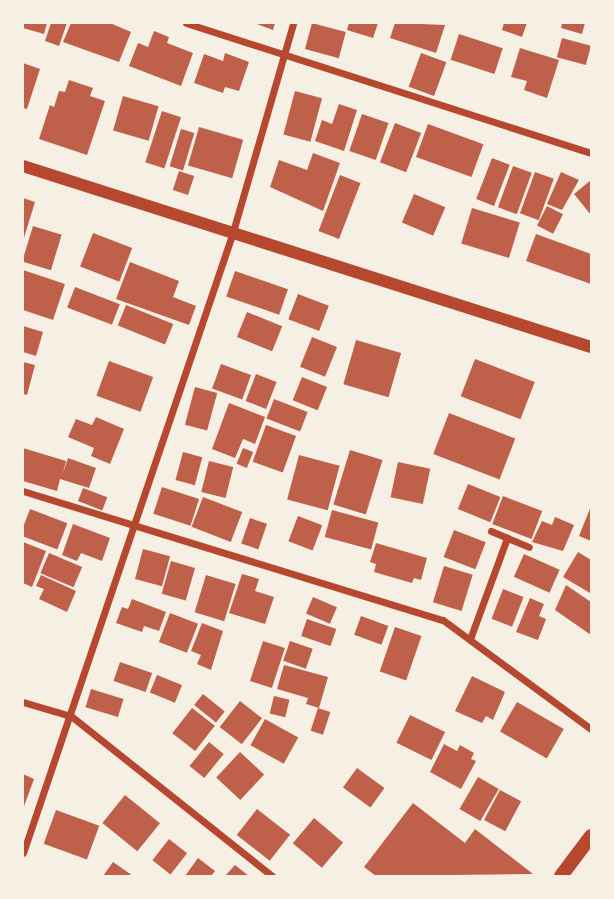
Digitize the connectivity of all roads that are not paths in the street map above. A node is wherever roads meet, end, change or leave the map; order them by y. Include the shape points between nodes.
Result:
1 (186, 23) edge
2 (293, 23) edge
3 (284, 55) junction
4 (591, 153) edge
5 (23, 166) edge
6 (232, 235) junction
7 (591, 347) edge
8 (23, 491) edge
9 (134, 526) junction
10 (491, 531) dead end
11 (507, 538) junction
12 (529, 547) dead end
13 (470, 639) junction
14 (23, 702) edge
15 (71, 716) junction
16 (591, 729) edge
17 (591, 836) edge
18 (23, 853) edge
19 (272, 876) edge
20 (561, 876) edge

1 - 3 street
2 - 3 street
3 - 4 street
3 - 6 street
5 - 6 street
6 - 7 street
6 - 9 street
8 - 9 street
9 - 13 street via 443,620
9 - 15 street
10 - 11 street
11 - 12 street
11 - 13 street
13 - 16 street
14 - 15 street
15 - 18 street
15 - 19 street
17 - 20 main road

